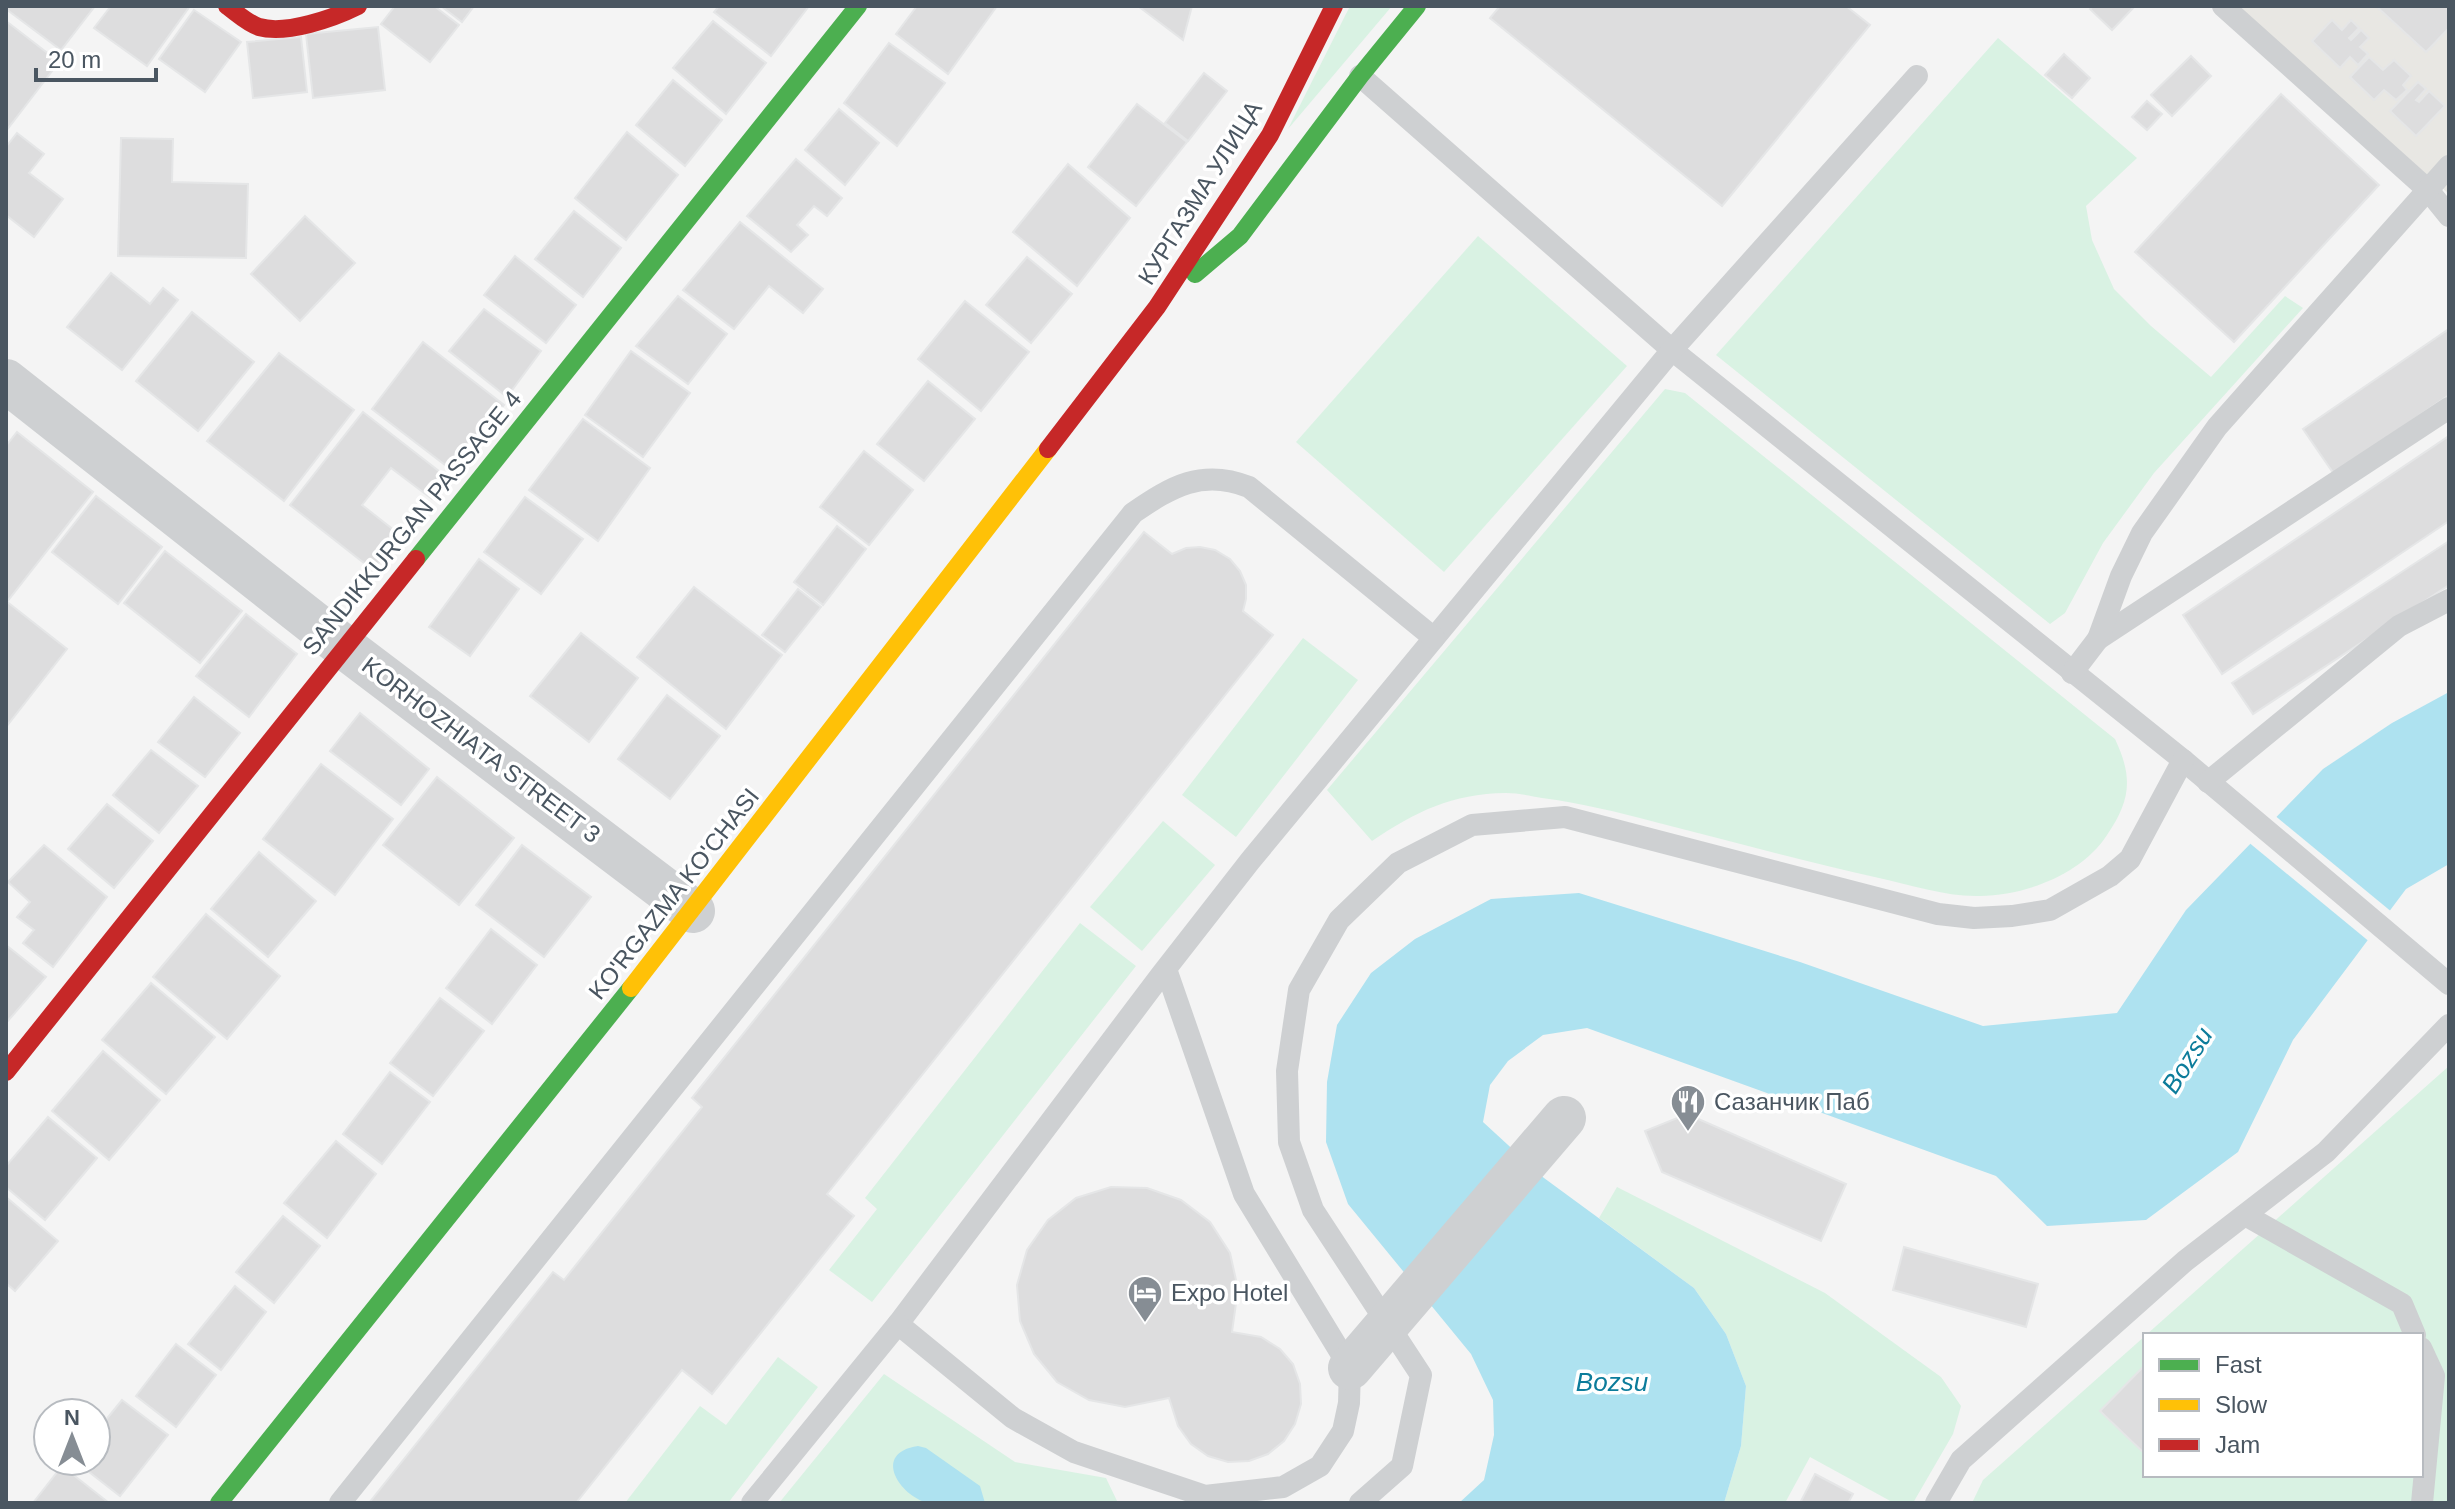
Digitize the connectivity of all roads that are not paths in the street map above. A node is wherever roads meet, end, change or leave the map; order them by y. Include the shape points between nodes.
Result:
1 (227, 6) edge
2 (358, 6) edge
3 (858, 6) edge
4 (1334, 6) edge
5 (1417, 6) edge
6 (2223, 6) edge
7 (1360, 76) junction
8 (1917, 76) dead end
9 (2449, 166) edge
10 (2428, 190) junction
11 (2449, 216) edge
12 (1157, 307) junction
13 (1672, 350) junction
14 (6, 381) edge
15 (2449, 408) edge
16 (2449, 600) edge
17 (1434, 638) junction
18 (2098, 639) junction
19 (344, 647) junction
20 (2072, 673) junction
21 (2183, 760) junction
22 (2214, 787) junction
23 (693, 911) junction
24 (1166, 969) junction
25 (2449, 984) edge
26 (2449, 1025) edge
27 (6, 1072) edge
28 (1564, 1118) dead end
29 (2245, 1215) junction
30 (898, 1324) junction
31 (2414, 1333) edge
32 (2423, 1352) edge
33 (1350, 1368) junction
34 (219, 1503) edge
35 (340, 1503) edge
36 (752, 1503) edge
37 (1360, 1503) edge
38 (1936, 1503) edge
39 (2422, 1503) edge

1 - 2 street via 251,23 277,29
3 - 19 street, SANDIKKURGАN PASSAGE 4
4 - 12 street, КУРГАЗМА УЛИЦА via 1270,135
5 - 7 street, КУРГАЗМА УЛИЦА
6 - 10 lane
7 - 12 street, КУРГАЗМА УЛИЦА via 1240,236
7 - 13 lane
8 - 13 lane
9 - 10 lane
10 - 11 lane
10 - 18 lane via 2192,460 2142,533
12 - 23 street, KO'RGAZMA KO'CHASI
13 - 17 lane
13 - 20 lane
14 - 19 street, KORHOZHIАTA STREET 3
15 - 18 lane
16 - 22 lane via 2399,626
17 - 24 lane
17 - 35 lane via 1249,487 1229,479 1177,485 1133,513
18 - 20 lane
19 - 23 street, KORHOZHIАTA STREET 3
19 - 27 street, SANDIKKURGАN PASSAGE 4
20 - 21 lane
21 - 22 lane
21 - 37 lane via 2130,859 2050,910 2012,916 1938,914 1565,817 1472,825 1398,863 1339,920 1299,990 1287,1071 1289,1142 1313,1210 1421,1375 1402,1466
22 - 25 lane
23 - 34 street, KO'RGAZMA KO'CHASI
24 - 30 lane
24 - 33 lane via 1244,1194
26 - 29 lane via 2326,1152
28 - 33 street, bridge
29 - 31 lane via 2402,1304
29 - 38 lane via 2185,1261 1961,1460
30 - 33 lane via 1013,1418 1074,1452 1205,1496 1283,1487 1320,1466 1343,1431
30 - 36 lane
32 - 39 lane via 2434,1376

